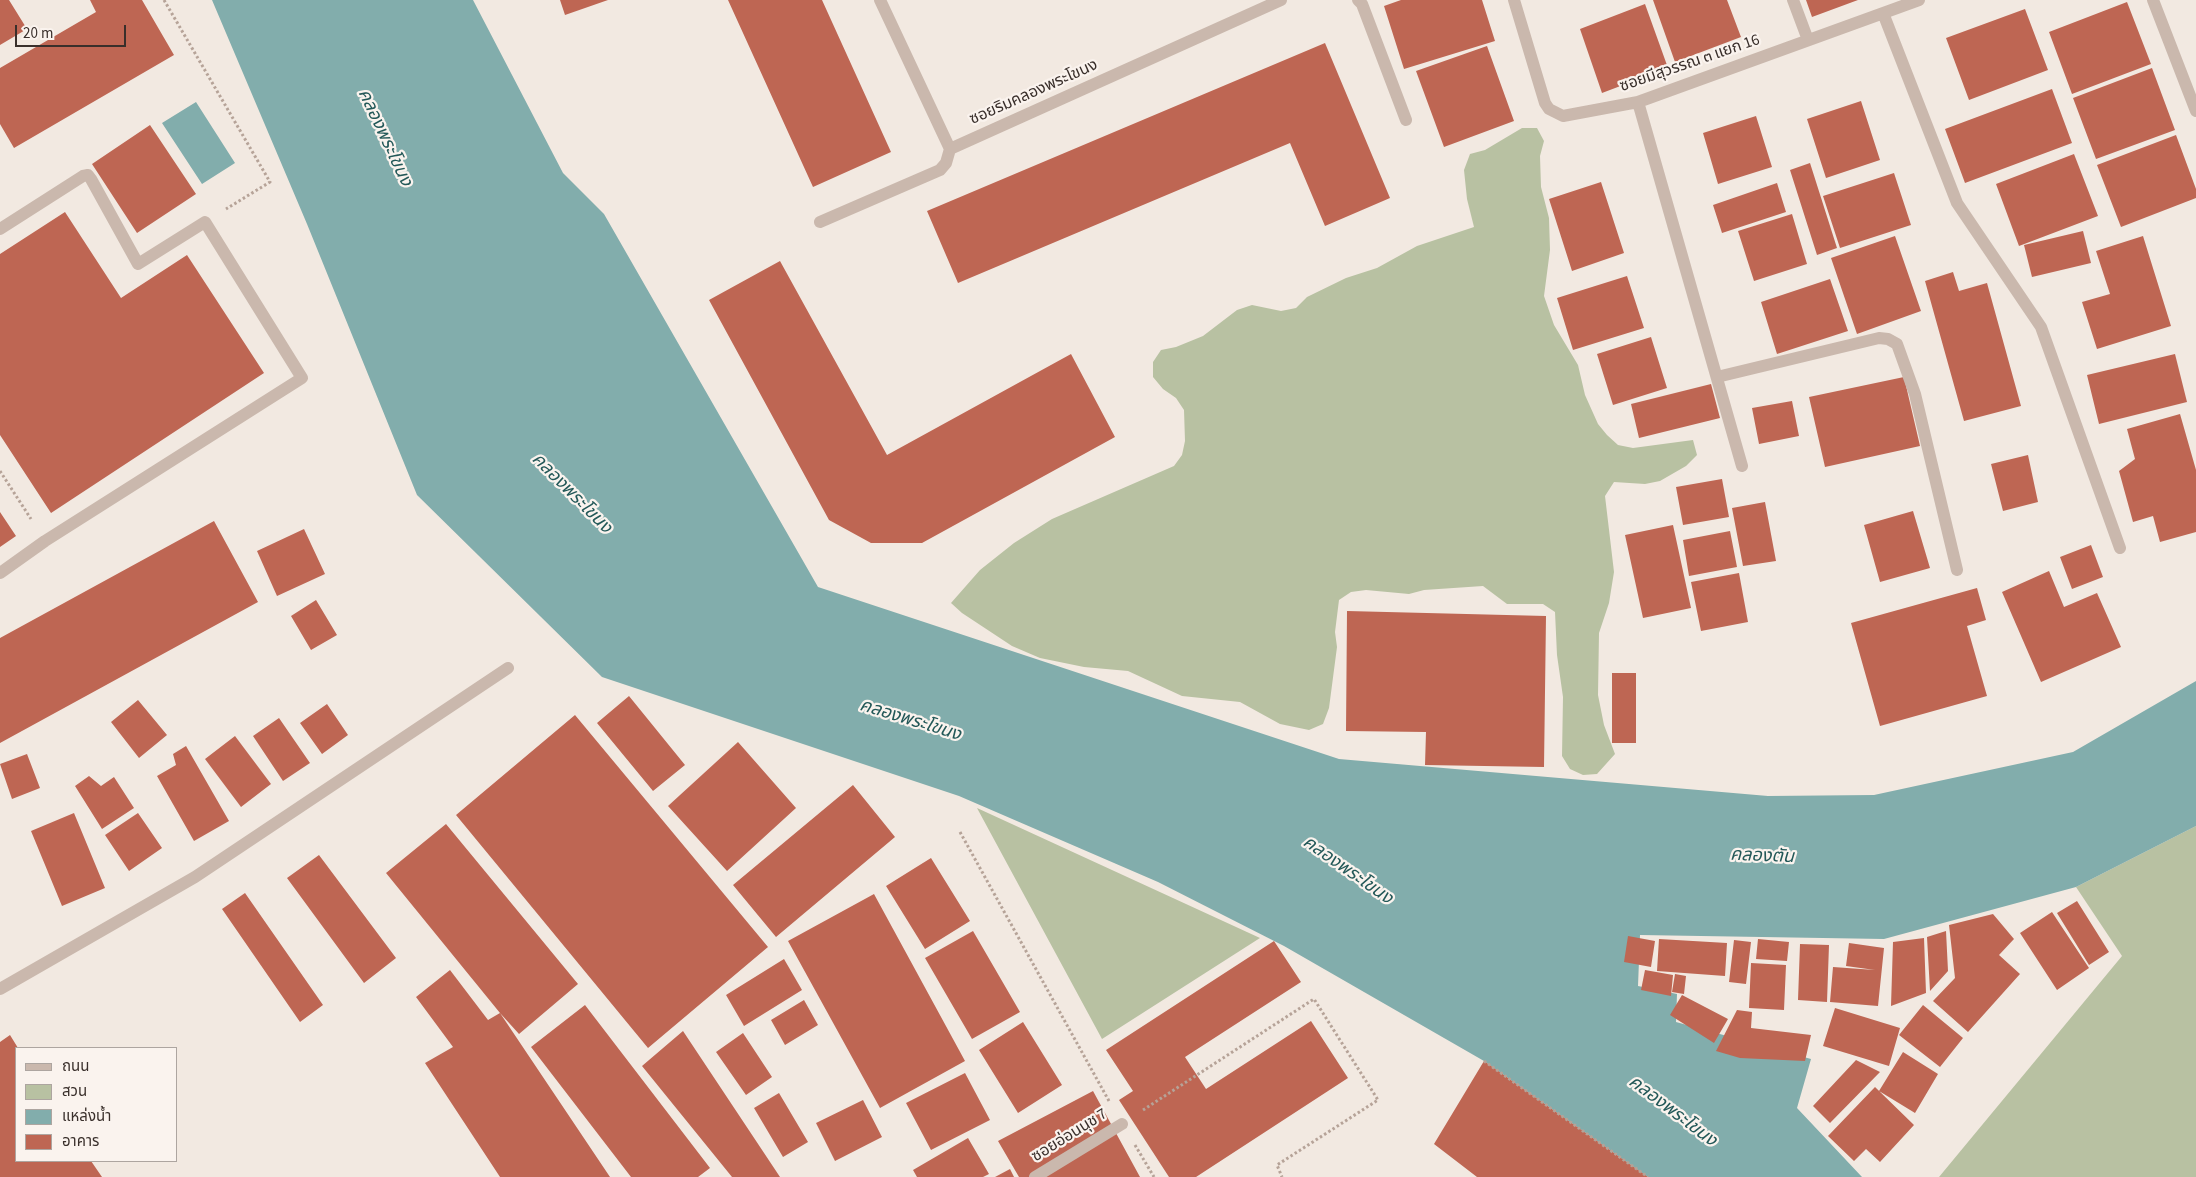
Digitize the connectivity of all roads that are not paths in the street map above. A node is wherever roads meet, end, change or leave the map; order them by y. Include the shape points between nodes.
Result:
1 (880, 0) edge
2 (1281, 0) edge
3 (1358, 0) edge
4 (1514, 0) edge
5 (1794, 0) edge
6 (1919, 0) edge
7 (2153, 0) edge
8 (1883, 13) junction
9 (1808, 40) junction
10 (1638, 102) junction
11 (2196, 111) edge
12 (1406, 120) dead end
13 (950, 149) junction
14 (820, 222) dead end
15 (0, 229) edge
16 (1717, 377) junction
17 (1742, 466) dead end
18 (2120, 548) dead end
19 (1957, 570) dead end
20 (0, 573) edge
21 (508, 668) dead end
22 (0, 990) edge
23 (1122, 1124) road end
24 (1035, 1177) edge

1 - 13 street
2 - 13 street, ซอยริมคลองพระโขนง
3 - 12 street
4 - 10 street, ซอยมีสุวรรณ ๓ แยก 16 via 1549,109 1563,116
5 - 9 street
6 - 8 street, ซอยมีสุวรรณ ๓ แยก 16
7 - 11 street
8 - 9 street, ซอยมีสุวรรณ ๓ แยก 16
8 - 18 street via 1957,203 2041,327
9 - 10 street, ซอยมีสุวรรณ ๓ แยก 16
10 - 16 street
13 - 14 street via 940,170
15 - 20 street via 88,175 138,264 206,222 302,378
16 - 17 street
16 - 19 street via 1879,338 1897,344 1915,394
21 - 22 street via 195,877
23 - 24 street, ซอยอ่อนนุช 7

